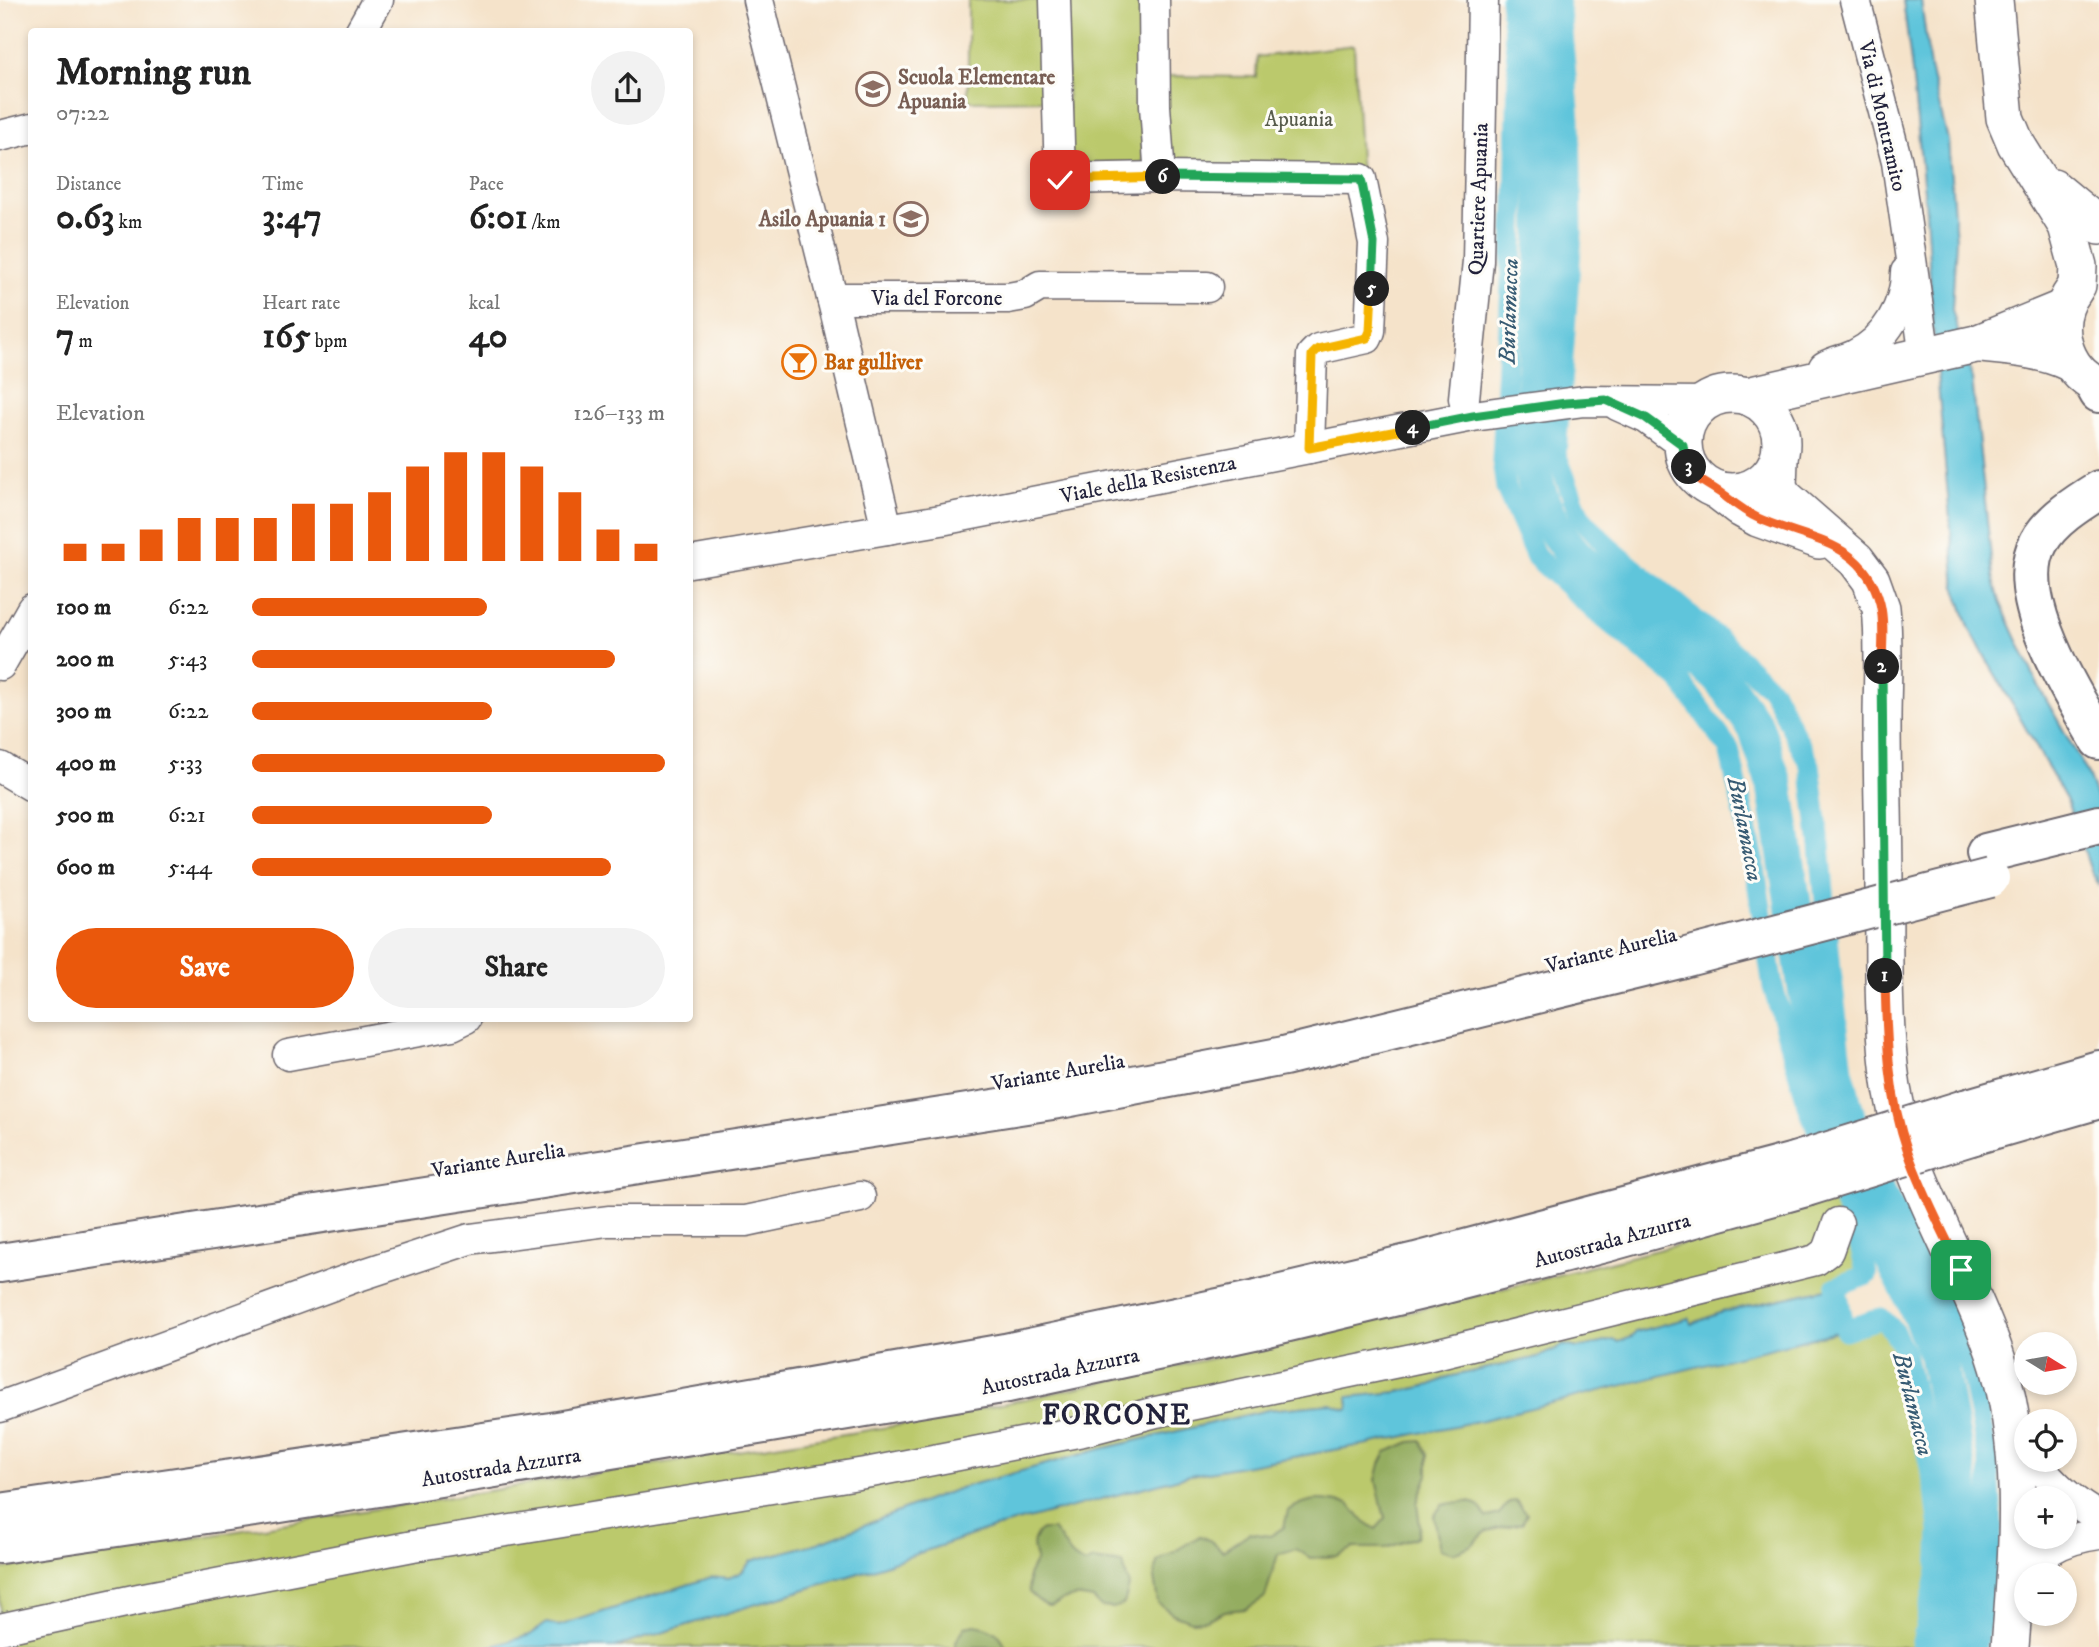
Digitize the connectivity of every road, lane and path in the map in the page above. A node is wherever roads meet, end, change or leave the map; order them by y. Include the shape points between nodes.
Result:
1 (378, 0) edge
2 (758, 0) edge
3 (1055, 0) edge
4 (1154, 0) edge
5 (1483, 0) edge
6 (1855, 0) edge
7 (1994, 0) edge
8 (362, 28) edge
9 (28, 129) edge
10 (0, 136) edge
11 (2036, 174) junction
12 (1160, 177) junction
13 (2099, 226) edge
14 (1908, 233) junction
15 (1207, 287) dead end
16 (2080, 287) edge
17 (832, 298) junction
18 (1976, 344) junction
19 (1930, 355) junction
20 (2091, 381) edge
21 (1795, 386) junction
22 (1747, 396) junction
23 (1595, 401) junction
24 (1705, 402) junction
25 (1468, 407) junction
26 (1683, 445) junction
27 (1309, 448) junction
28 (1780, 450) junction
29 (2095, 487) edge
30 (1717, 490) junction
31 (887, 529) junction
32 (1841, 548) junction
33 (693, 561) edge
34 (22, 621) edge
35 (0, 665) edge
36 (2099, 740) edge
37 (0, 768) edge
38 (28, 784) edge
39 (2099, 825) edge
40 (2059, 849) junction
41 (2099, 852) edge
42 (458, 1022) edge
43 (288, 1055) dead end
44 (2099, 1070) edge
45 (2099, 1100) edge
46 (961, 1101) junction
47 (1968, 1122) junction
48 (1800, 1174) junction
49 (860, 1197) dead end
50 (1838, 1223) dead end
51 (0, 1237) edge
52 (0, 1262) edge
53 (0, 1407) edge
54 (2014, 1413) edge
55 (2022, 1472) edge
56 (2045, 1472) edge
57 (0, 1513) edge
58 (2099, 1517) edge
59 (2099, 1534) edge
60 (0, 1544) edge
61 (2016, 1563) edge
62 (2032, 1563) edge
63 (2014, 1597) edge
64 (0, 1629) edge
65 (2010, 1647) edge

1 - 8 street
2 - 17 street
3 - 12 street via 1060,180
4 - 12 street
5 - 25 street, Quartiere Apuania via 1478,261
6 - 14 street, Via di Montramito via 1897,162
7 - 11 main road via 2002,106 2016,144
9 - 10 street
11 - 13 main road
11 - 16 main road via 2067,226
12 - 27 street via 1361,179 1374,243 1370,331 1367,338 1318,349 1312,355
14 - 19 street, Via di Montramito
14 - 21 street, Via di Montramito via 1904,292 1895,316 1855,356 1828,364
15 - 17 street, Via del Forcone via 1040,286 1008,298
16 - 18 main road
16 - 20 main road via 2061,322 2062,336 2065,350
17 - 31 street
18 - 19 main road
18 - 20 main road via 2061,358
19 - 21 main road
19 - 28 main road via 1819,400 1798,416
21 - 22 main road
22 - 24 main road via 1726,395
22 - 28 main road via 1768,409 1779,429
23 - 24 street, Viale della Resistenza
23 - 25 street, Viale della Resistenza
23 - 26 street via 1646,418
24 - 26 main road via 1685,428
25 - 27 street, Viale della Resistenza
26 - 30 main road via 1692,473
27 - 31 street, Viale della Resistenza
28 - 30 main road via 1773,471 1754,488 1729,493
28 - 32 main road via 1778,486 1784,497
29 - 36 highway via 2052,525 2031,563 2038,616 2046,638
30 - 32 main road via 1758,518
31 - 33 street, Viale della Resistenza
32 - 54 main road via 1871,579 1882,617 1885,1010 1895,1102 1912,1165 1971,1292
34 - 35 street
37 - 38 street
39 - 40 highway, Variante Aurelia
40 - 41 highway, Variante Aurelia
40 - 46 highway, Variante Aurelia, bridge via 1678,946 1284,1056
42 - 43 street
44 - 47 highway, Autostrada Azzurra
45 - 47 highway, Autostrada Azzurra
46 - 51 highway, Variante Aurelia
46 - 52 highway, Variante Aurelia
47 - 48 highway, Autostrada Azzurra, bridge
48 - 57 highway, Autostrada Azzurra via 1005,1353 551,1432
48 - 60 highway, Autostrada Azzurra via 1608,1242 1259,1329 1008,1383
49 - 53 street via 746,1221 608,1221 470,1238
50 - 64 street via 1828,1251 1816,1260 1427,1356 871,1472 413,1546
55 - 61 main road
56 - 58 street via 2071,1499
59 - 62 street via 2056,1546
63 - 65 main road

